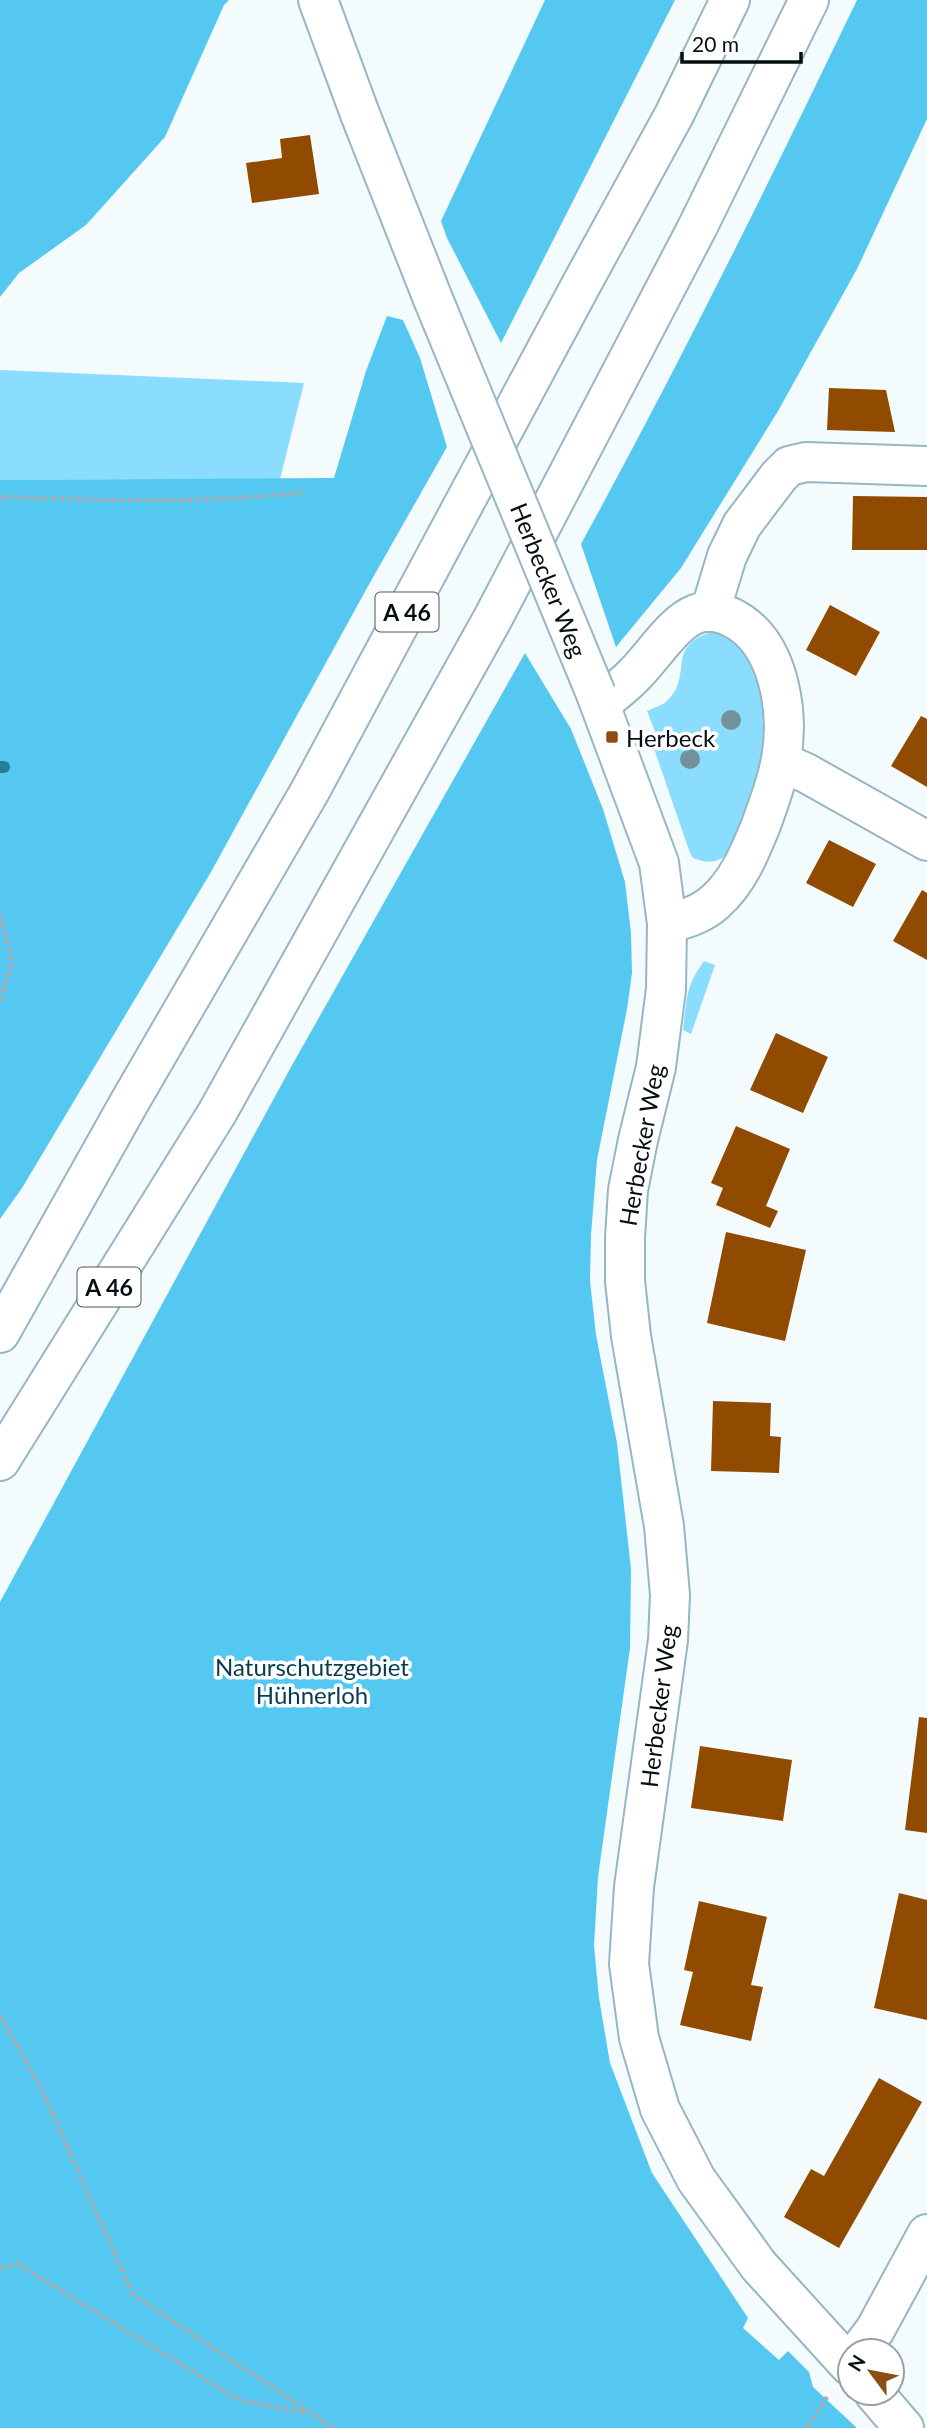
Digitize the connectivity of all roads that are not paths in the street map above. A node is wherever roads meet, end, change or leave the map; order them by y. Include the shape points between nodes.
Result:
1 (318, 0) edge
2 (730, 0) edge
3 (809, 0) edge
4 (927, 466) edge
5 (710, 612) junction
6 (598, 699) junction
7 (781, 762) junction
8 (927, 841) edge
9 (667, 924) junction
10 (129, 1103) junction
11 (0, 1288) edge
12 (0, 1333) edge
13 (0, 1461) edge
14 (927, 2234) edge
15 (870, 2337) edge
16 (836, 2345) edge
17 (885, 2407) edge
18 (904, 2428) edge

1 - 6 main road, Herbecker Weg, bridge via 433,299
2 - 10 main road, A 46 via 674,115 316,779
3 - 13 main road, A 46 via 697,228 494,618 217,1113
4 - 5 main road via 806,462 789,466 743,525 727,556
5 - 6 main road via 680,624 623,687
5 - 7 main road via 733,617 750,629 769,653 779,685
6 - 9 main road, Herbecker Weg via 659,863
7 - 8 main road
7 - 9 main road via 770,801 740,870 716,901 687,919
9 - 16 main road, Herbecker Weg via 666,989 656,1067 628,1190 625,1238 631,1336 664,1525 670,1595 668,1640 634,1886 629,1964 639,2038 676,2145 759,2266
10 - 11 main road
10 - 12 main road, A 46
14 - 15 main road
17 - 18 main road

